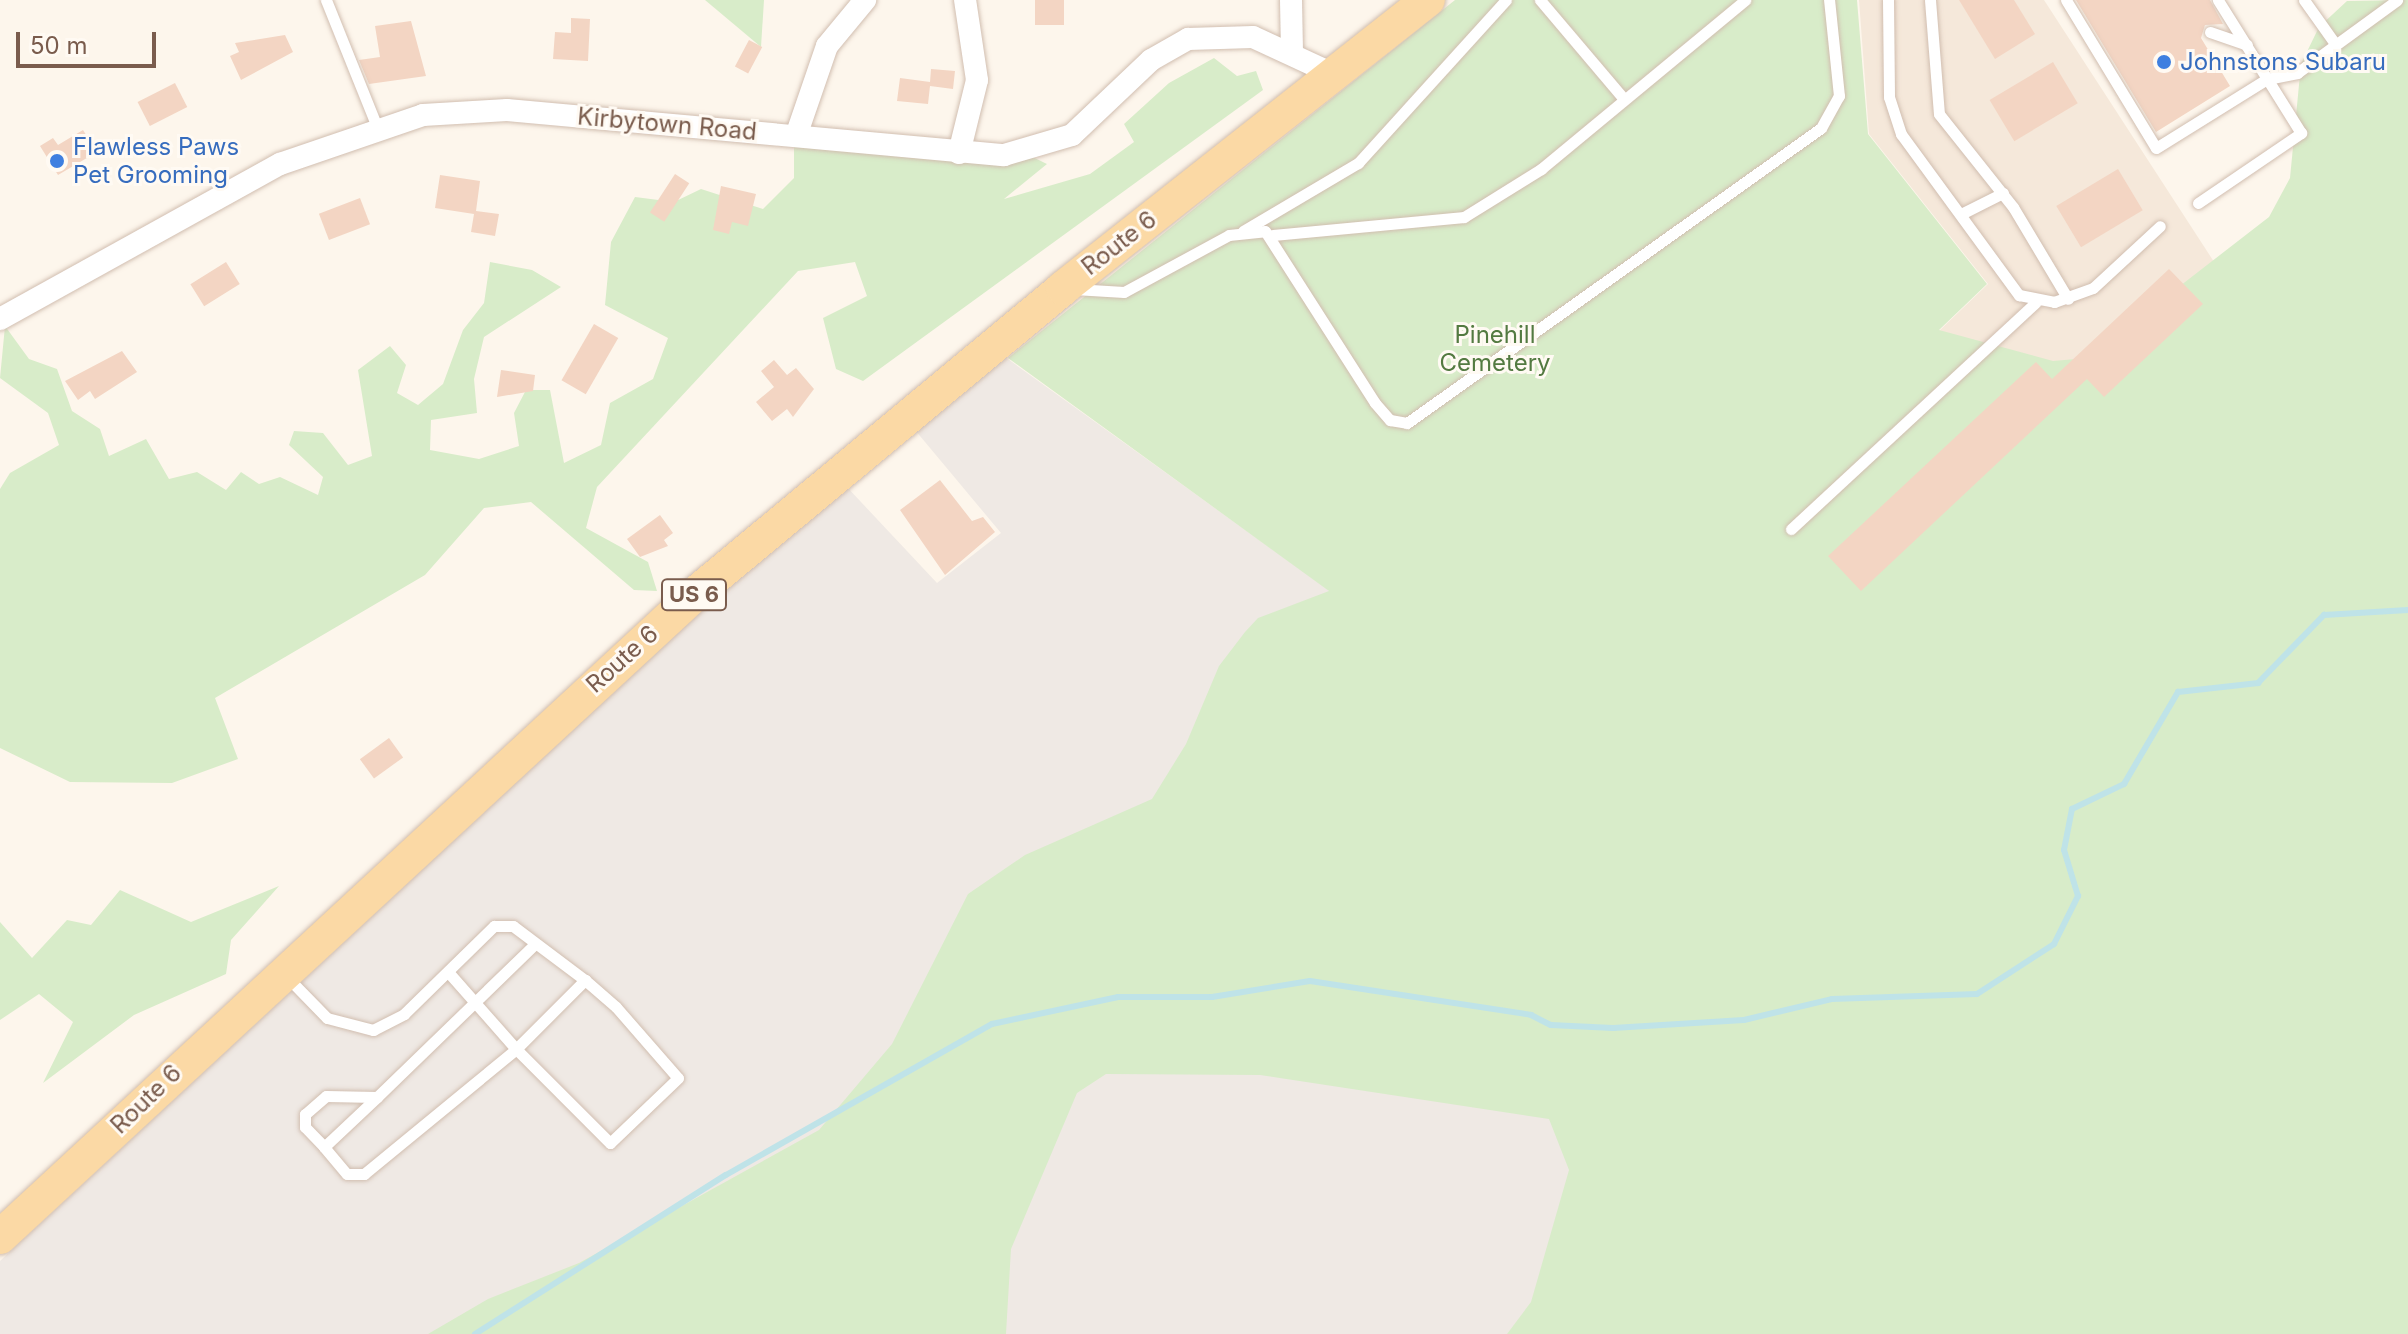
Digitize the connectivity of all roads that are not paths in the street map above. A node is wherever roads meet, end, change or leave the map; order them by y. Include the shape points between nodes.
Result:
1 (326, 0) edge
2 (865, 0) edge
3 (965, 0) edge
4 (1291, 0) edge
5 (1428, 0) edge
6 (1506, 0) edge
7 (1540, 0) edge
8 (1745, 0) edge
9 (1829, 0) edge
10 (1888, 0) edge
11 (1930, 0) edge
12 (2066, 0) edge
13 (2218, 0) edge
14 (2304, 0) edge
15 (2397, 0) edge
16 (2210, 32) dead end
17 (2248, 45) junction
18 (2336, 45) junction
19 (1292, 53) junction
20 (1333, 74) junction
21 (2267, 79) junction
22 (1624, 99) junction
23 (377, 127) junction
24 (796, 136) junction
25 (959, 153) junction
26 (2003, 193) junction
27 (2198, 203) dead end
28 (1961, 214) junction
29 (2160, 226) dead end
30 (1242, 231) junction
31 (1273, 235) junction
32 (1063, 288) junction
33 (2068, 299) junction
34 (2035, 303) junction
35 (0, 319) edge
36 (1791, 529) dead end
37 (535, 944) junction
38 (282, 971) junction
39 (448, 972) junction
40 (585, 980) junction
41 (475, 1001) junction
42 (516, 1049) junction
43 (377, 1097) junction
44 (324, 1147) junction
45 (0, 1237) edge

1 - 23 lane
2 - 24 street via 827,46
3 - 25 street via 977,80
4 - 19 street
5 - 20 main road, Route 6 / US 6
6 - 30 lane via 1358,163
7 - 22 lane
8 - 22 lane
9 - 31 lane via 1839,96 1821,128 1407,423 1390,420 1375,403 1291,279
10 - 28 lane via 1895,120
11 - 26 lane via 1939,114
12 - 21 lane via 2156,148
13 - 17 lane
14 - 18 lane
15 - 18 lane
16 - 17 lane
17 - 21 lane
18 - 21 lane via 2297,73
19 - 20 street, Kirbytown Road
19 - 25 street, Kirbytown Road via 1232,33 1188,39 1151,60 1053,145 1004,155
20 - 32 main road, Route 6 / US 6
21 - 27 lane via 2301,133
22 - 31 lane via 1541,169 1454,222 1308,226
23 - 24 street, Kirbytown Road via 493,110
23 - 35 street, Kirbytown Road via 165,222
24 - 25 street, Kirbytown Road
26 - 28 lane
26 - 33 lane
28 - 34 lane via 2019,295
29 - 33 lane via 2093,288
30 - 31 lane
30 - 32 lane via 1124,292
32 - 38 main road, Route 6 / US 6 via 695,594
33 - 34 lane
34 - 36 lane
37 - 39 lane via 502,923
37 - 40 lane
37 - 41 lane
38 - 39 lane via 327,1018 373,1030 404,1014
38 - 45 main road, Route 6 / US 6
39 - 41 lane
40 - 42 lane
40 - 42 lane via 674,1070 677,1086 610,1143
41 - 42 lane
41 - 43 lane
42 - 44 lane via 364,1174 347,1174
43 - 44 lane
43 - 44 lane via 326,1096 305,1114 305,1127

